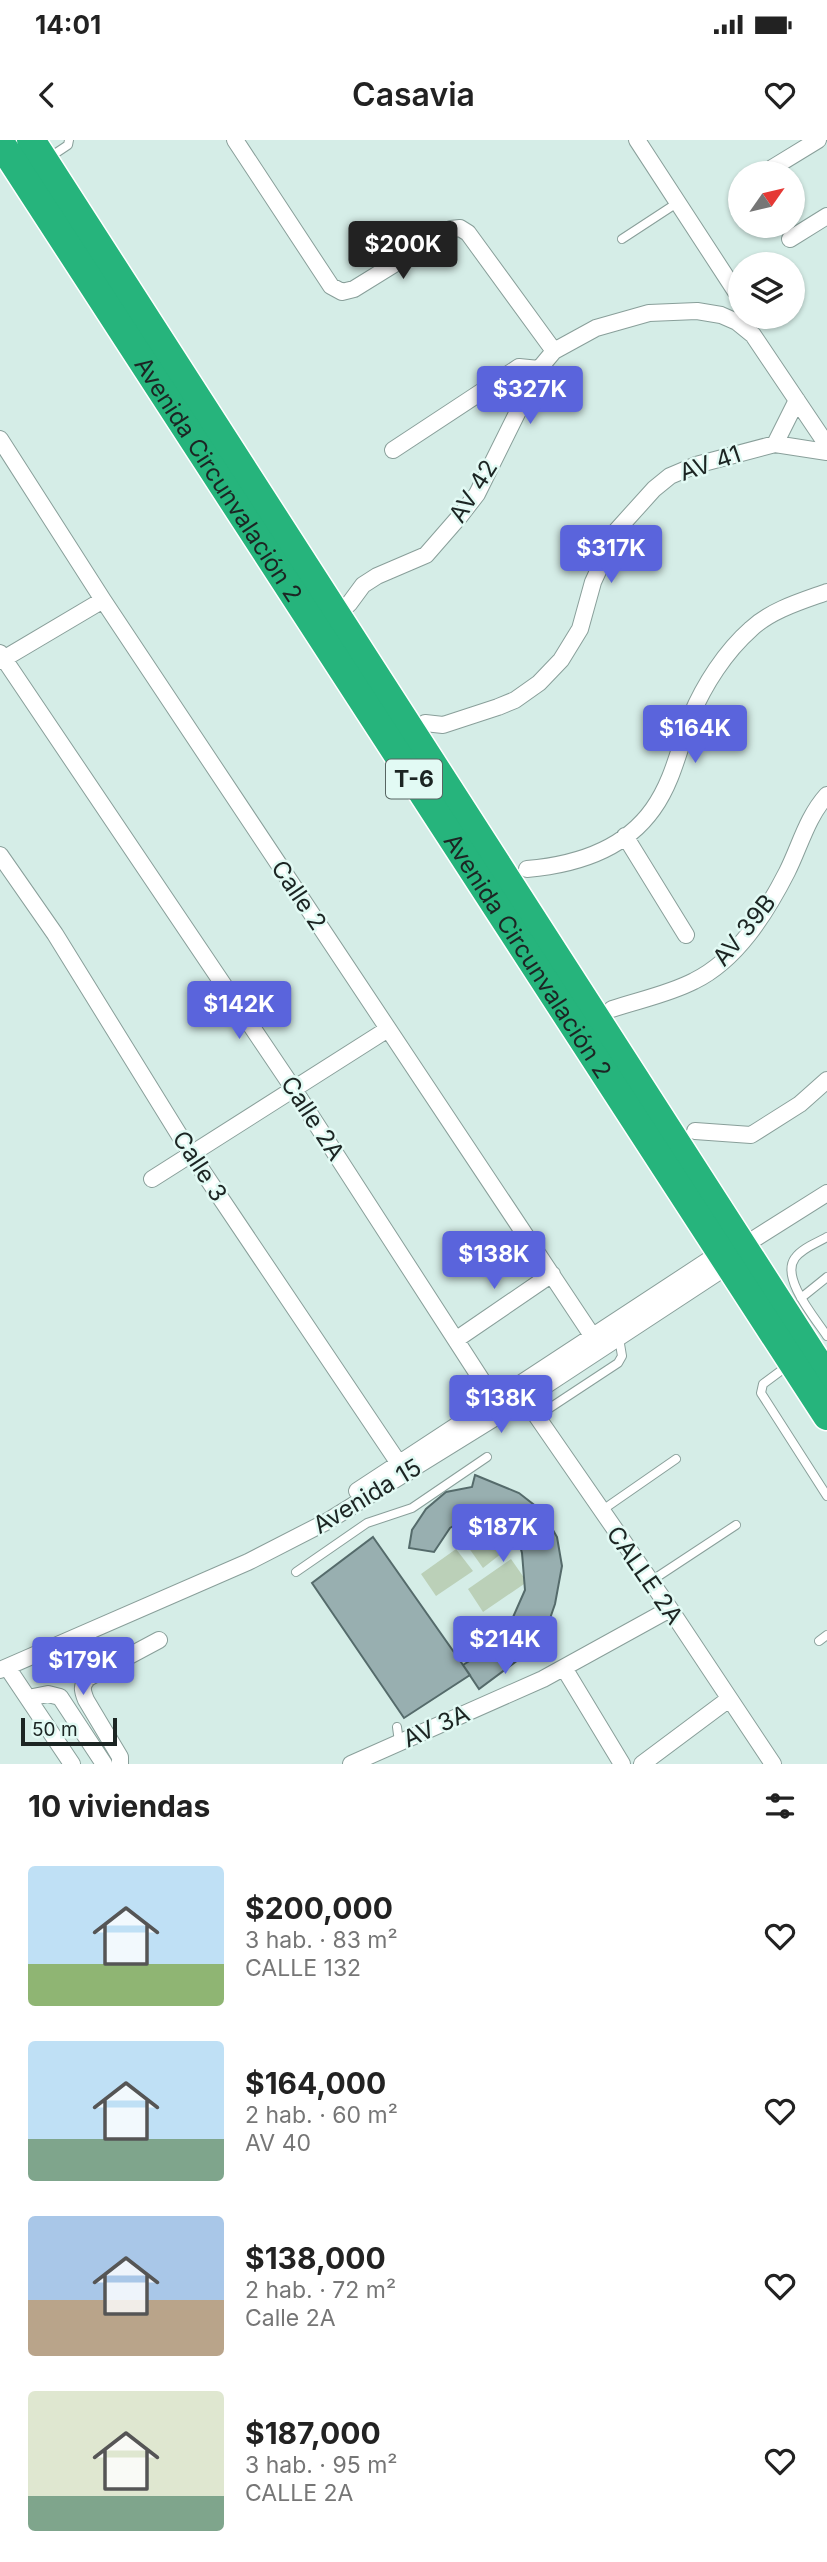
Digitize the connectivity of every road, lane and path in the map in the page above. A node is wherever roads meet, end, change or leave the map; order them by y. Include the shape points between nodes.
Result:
1 (69, 140) edge
2 (235, 140) edge
3 (637, 140) edge
4 (818, 140) edge
5 (0, 142) edge
6 (35, 145) edge
7 (784, 161) edge
8 (677, 203) junction
9 (827, 216) edge
10 (622, 239) dead end
11 (790, 239) dead end
12 (728, 280) edge
13 (554, 351) junction
14 (539, 369) junction
15 (797, 400) junction
16 (0, 439) edge
17 (775, 444) junction
18 (827, 445) edge
19 (393, 450) dead end
20 (827, 452) edge
21 (827, 592) edge
22 (103, 600) junction
23 (349, 604) dead end
24 (1, 658) edge
25 (425, 723) dead end
26 (827, 795) edge
27 (625, 836) junction
28 (0, 855) edge
29 (527, 869) dead end
30 (686, 935) dead end
31 (612, 1009) dead end
32 (388, 1029) junction
33 (827, 1080) edge
34 (293, 1088) junction
35 (695, 1130) dead end
36 (191, 1154) junction
37 (152, 1179) dead end
38 (827, 1193) edge
39 (827, 1237) edge
40 (731, 1254) junction
41 (552, 1274) junction
42 (827, 1277) edge
43 (802, 1298) junction
44 (827, 1336) edge
45 (619, 1338) junction
46 (457, 1339) junction
47 (597, 1343) junction
48 (792, 1362) junction
49 (827, 1377) edge
50 (520, 1393) junction
51 (499, 1407) junction
52 (827, 1416) edge
53 (536, 1417) junction
54 (487, 1457) dead end
55 (676, 1459) dead end
56 (402, 1469) junction
57 (827, 1496) edge
58 (601, 1511) junction
59 (736, 1525) dead end
60 (296, 1572) dead end
61 (651, 1581) junction
62 (670, 1609) junction
63 (827, 1635) edge
64 (159, 1640) dead end
65 (818, 1641) dead end
66 (4, 1668) edge
67 (564, 1668) junction
68 (28, 1698) junction
69 (729, 1699) junction
70 (72, 1764) edge
71 (104, 1764) edge
72 (120, 1764) edge
73 (351, 1764) edge
74 (622, 1764) edge
75 (642, 1764) edge
76 (772, 1764) edge

1 - 6 lane via 68,145
2 - 13 street via 331,286 342,292 354,289 451,229 460,228
3 - 8 street
4 - 7 street
5 - 40 highway, Avenida Circunvalación 2 / T-6
6 - 40 highway, Avenida Circunvalación 2 / T-6
8 - 10 lane
8 - 12 street
9 - 11 street
13 - 14 street, AV 42
13 - 15 street, AV 42 via 624,318 670,312 721,315 758,341
14 - 19 street via 519,367
14 - 23 street, AV 42 via 477,494 460,516 426,555 377,576 363,585
15 - 17 street
15 - 18 street, AV 42
16 - 22 street, Calle 2
17 - 20 street, AV 41
17 - 25 street, AV 41 via 670,476 617,530 593,582 580,629 561,660 516,701 443,725
21 - 27 street via 751,628 726,658 703,690 670,778 653,809
22 - 24 street
22 - 32 street, Calle 2
24 - 34 street, Calle 2A
26 - 31 street, AV 39B via 804,831 770,903 721,965 693,982
27 - 29 street via 590,857
27 - 30 street
28 - 36 street, Calle 3 via 55,934
32 - 34 street
32 - 41 street, Calle 2
33 - 35 street via 800,1104 751,1135
34 - 36 street
34 - 46 street, Calle 2A
36 - 37 street
36 - 56 street, Calle 3
38 - 40 street
39 - 43 lane via 794,1259 793,1278
40 - 45 street, Avenida 15
40 - 47 street, Avenida 15
40 - 48 highway, Avenida Circunvalación 2 / T-6
40 - 49 highway, Avenida Circunvalación 2 / T-6
41 - 46 street
41 - 47 street, Calle 2
42 - 43 lane
43 - 44 lane
45 - 47 street, Avenida 15
45 - 53 lane via 622,1356 618,1363
46 - 51 street, Calle 2A
47 - 50 street, Avenida 15
48 - 52 highway, Avenida Circunvalación 2 / T-6
48 - 57 lane via 764,1384 761,1393
50 - 51 street, Avenida 15
50 - 53 street, CALLE 2A
51 - 56 street, Avenida 15
53 - 58 street, CALLE 2A
54 - 60 lane via 412,1508 367,1523
55 - 58 lane
56 - 66 street, Avenida 15 via 248,1562
58 - 61 street, CALLE 2A
59 - 61 lane
61 - 62 street, CALLE 2A
62 - 67 street, AV 3A
62 - 69 street, CALLE 2A
63 - 65 lane
64 - 72 street via 88,1678 82,1690
66 - 68 street
67 - 73 street, AV 3A via 398,1735
67 - 74 street
68 - 70 street
68 - 71 street via 60,1697
69 - 75 street
69 - 76 street, CALLE 2A

